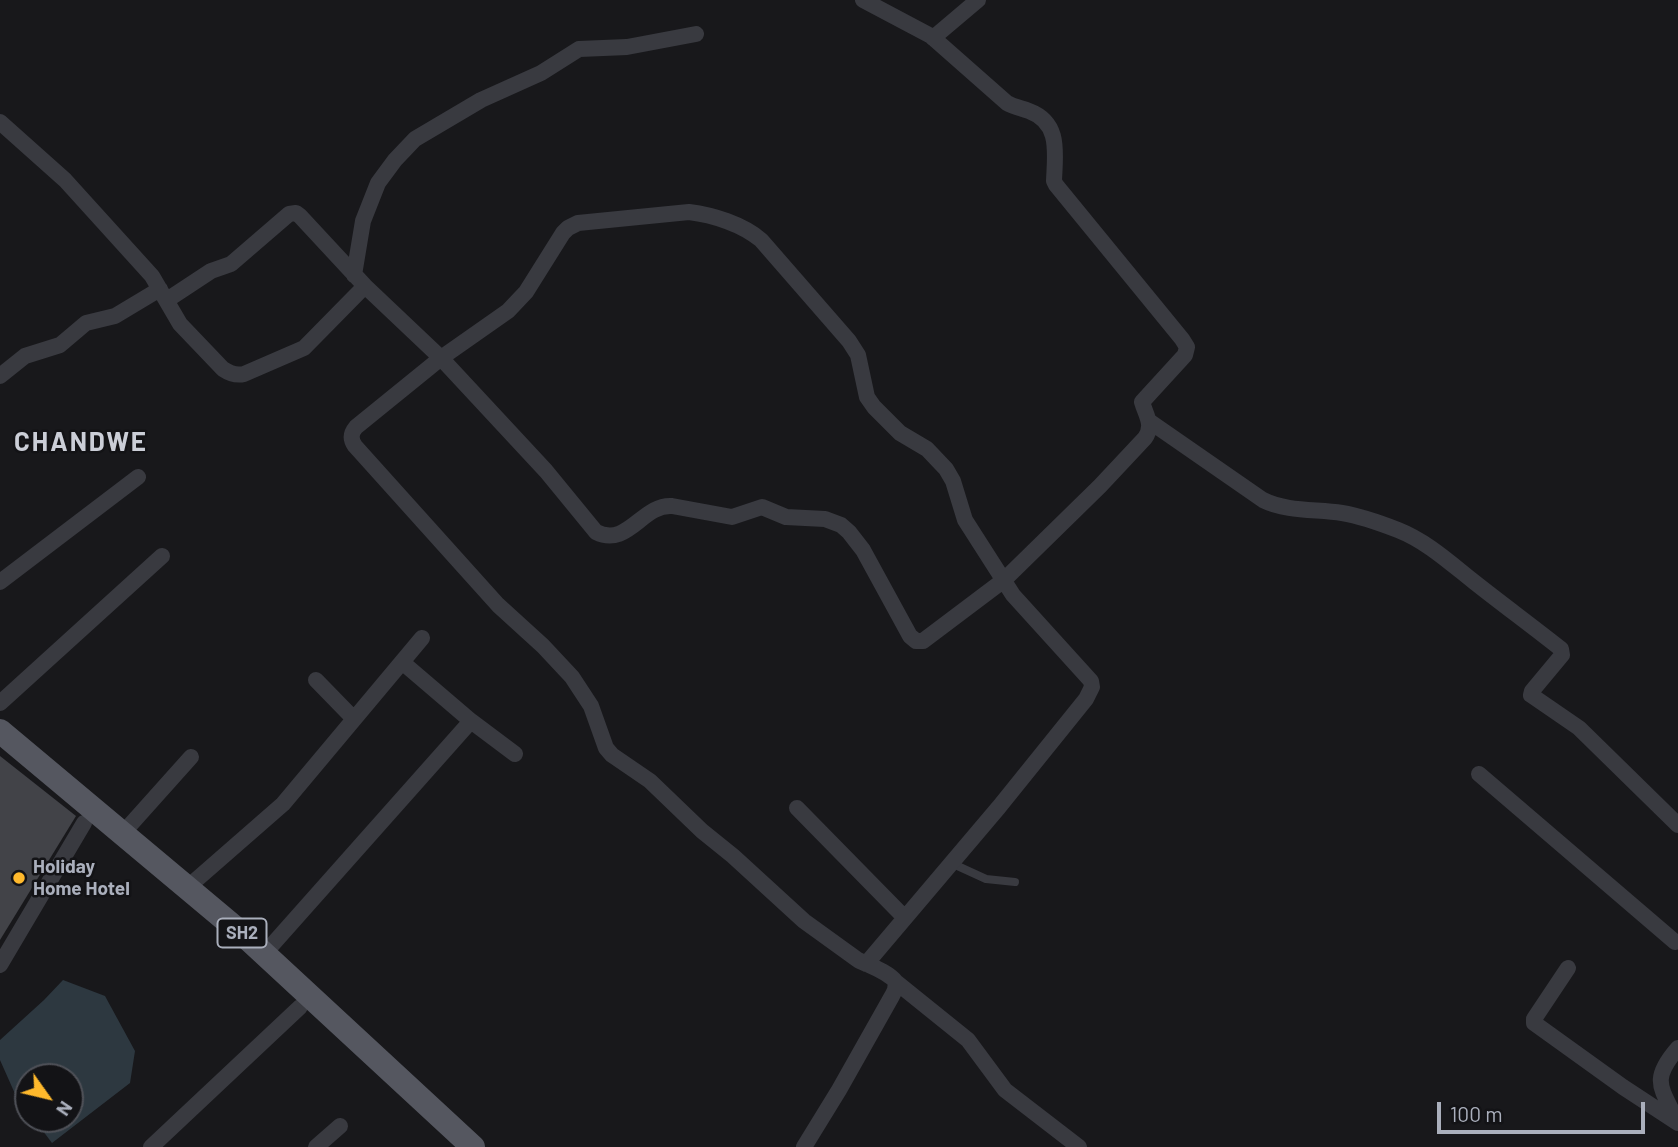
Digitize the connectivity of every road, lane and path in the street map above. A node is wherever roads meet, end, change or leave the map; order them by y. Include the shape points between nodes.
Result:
1 (863, 0) edge
2 (978, 0) edge
3 (696, 34) dead end
4 (933, 38) junction
5 (0, 122) edge
6 (359, 280) junction
7 (163, 294) junction
8 (441, 358) junction
9 (0, 376) edge
10 (1149, 421) junction
11 (138, 477) dead end
12 (162, 556) dead end
13 (1004, 580) junction
14 (0, 582) edge
15 (422, 638) dead end
16 (402, 662) junction
17 (316, 680) dead end
18 (0, 703) edge
19 (354, 719) junction
20 (471, 721) junction
21 (6, 747) edge
22 (515, 754) dead end
23 (191, 757) dead end
24 (1479, 774) dead end
25 (797, 808) dead end
26 (84, 823) junction
27 (1678, 825) edge
28 (123, 834) junction
29 (951, 863) junction
30 (1015, 882) dead end
31 (188, 887) junction
32 (905, 918) junction
33 (1677, 941) edge
34 (264, 954) junction
35 (866, 964) junction
36 (0, 965) edge
37 (1568, 968) dead end
38 (896, 982) junction
39 (300, 1007) junction
40 (1678, 1048) edge
41 (1678, 1123) edge
42 (340, 1126) dead end
43 (151, 1147) edge
44 (317, 1147) edge
45 (453, 1147) edge
46 (473, 1147) edge
47 (804, 1147) edge
48 (1079, 1147) edge

1 - 4 street
2 - 4 street
3 - 6 street via 627,47 579,49 415,139 378,183 369,203 363,221
4 - 10 street via 1007,103 1047,124 1054,138 1056,185 1185,343 1185,355 1142,402
5 - 7 street via 49,163 152,276
6 - 7 street via 300,216 292,213 231,264
6 - 7 street via 304,348 239,375 223,369 180,324
6 - 8 street
7 - 9 street via 115,316 86,323 60,345 25,356
8 - 13 street via 596,532 605,536 622,533 663,506 732,517 762,507 786,517 824,519 841,525 858,541 910,636 918,642
8 - 13 street via 517,303 573,225 689,212 739,226 761,240 849,341 874,407 946,469 965,520
8 - 35 street via 356,427 351,435 353,444 498,605 572,677 591,706 612,755 650,781 804,921
10 - 13 street via 1145,438
10 - 27 street via 1273,505 1361,518 1417,538 1443,557 1562,649 1531,695 1579,728
11 - 14 street
12 - 18 street
13 - 29 street via 1088,676 1092,687
15 - 16 street
16 - 19 street
16 - 20 street
17 - 19 street
19 - 31 street via 283,804
20 - 22 street
20 - 34 street
21 - 26 main road, SH2
21 - 28 main road, SH2
23 - 28 street
24 - 33 street
25 - 32 street
26 - 36 street
26 - 39 main road, SH2
28 - 31 main road, SH2
29 - 30 lane via 986,879
29 - 32 street
31 - 34 main road, SH2
32 - 35 street
34 - 46 main road, SH2
35 - 38 street
37 - 41 street via 1534,1023
38 - 47 street
38 - 48 street via 968,1040 1005,1090
39 - 43 street
39 - 45 main road, SH2
40 - 41 street via 1660,1076
42 - 44 street

